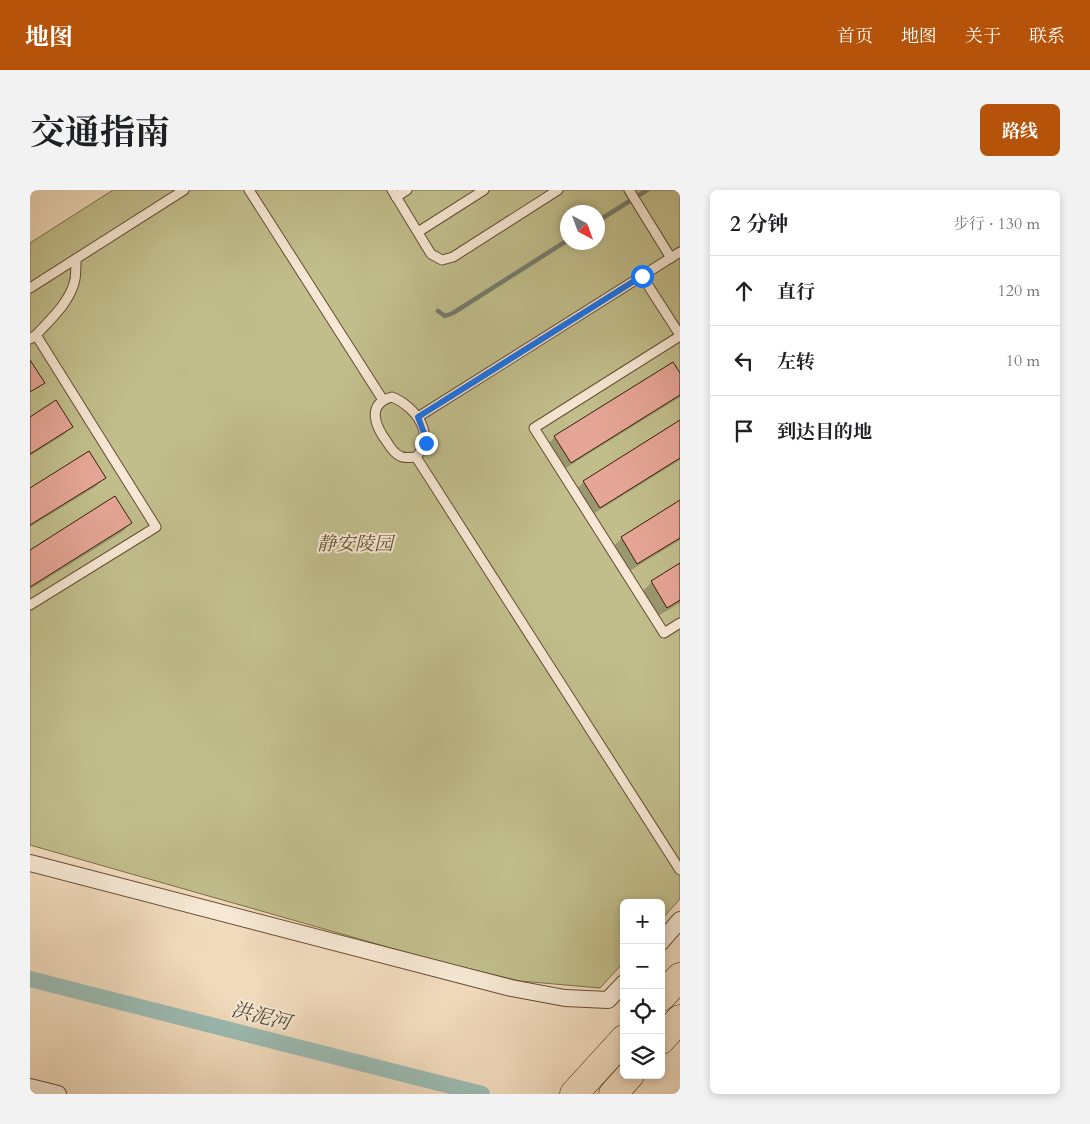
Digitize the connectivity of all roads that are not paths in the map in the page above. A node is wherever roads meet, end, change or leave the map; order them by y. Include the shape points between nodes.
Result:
1 (184, 190) edge
2 (249, 190) edge
3 (407, 190) edge
4 (484, 190) edge
5 (558, 190) edge
6 (629, 190) edge
7 (394, 193) edge
8 (418, 232) junction
9 (680, 252) edge
10 (671, 258) junction
11 (76, 259) junction
12 (642, 276) junction
13 (30, 288) edge
14 (680, 335) edge
15 (33, 337) edge
16 (383, 400) junction
17 (418, 417) junction
18 (416, 457) junction
19 (30, 605) edge
20 (680, 623) edge
21 (30, 863) edge
22 (680, 870) edge
23 (680, 920) edge
24 (665, 937) edge
25 (680, 977) edge
26 (620, 987) edge
27 (665, 993) edge
28 (680, 1019) edge
29 (665, 1036) edge
30 (620, 1043) edge
31 (626, 1079) edge
32 (30, 1087) edge
33 (58, 1094) edge
34 (574, 1094) edge
35 (612, 1094) edge

1 - 11 lane
2 - 16 lane
3 - 7 lane
4 - 8 lane
5 - 8 lane via 453,257 442,260 431,254
6 - 10 lane
7 - 8 lane
9 - 10 lane
10 - 12 lane
11 - 13 lane
11 - 15 lane via 75,280 69,295
12 - 14 lane
12 - 17 lane
14 - 20 lane via 534,428 664,633
15 - 19 lane via 156,527
16 - 17 lane via 392,397 401,401
16 - 18 lane via 376,408 376,425 400,457
17 - 18 lane via 426,443
18 - 22 lane
21 - 26 street via 512,988 565,998 608,1000
23 - 24 street
25 - 27 highway
28 - 29 highway
30 - 34 highway
31 - 35 highway
32 - 33 street

